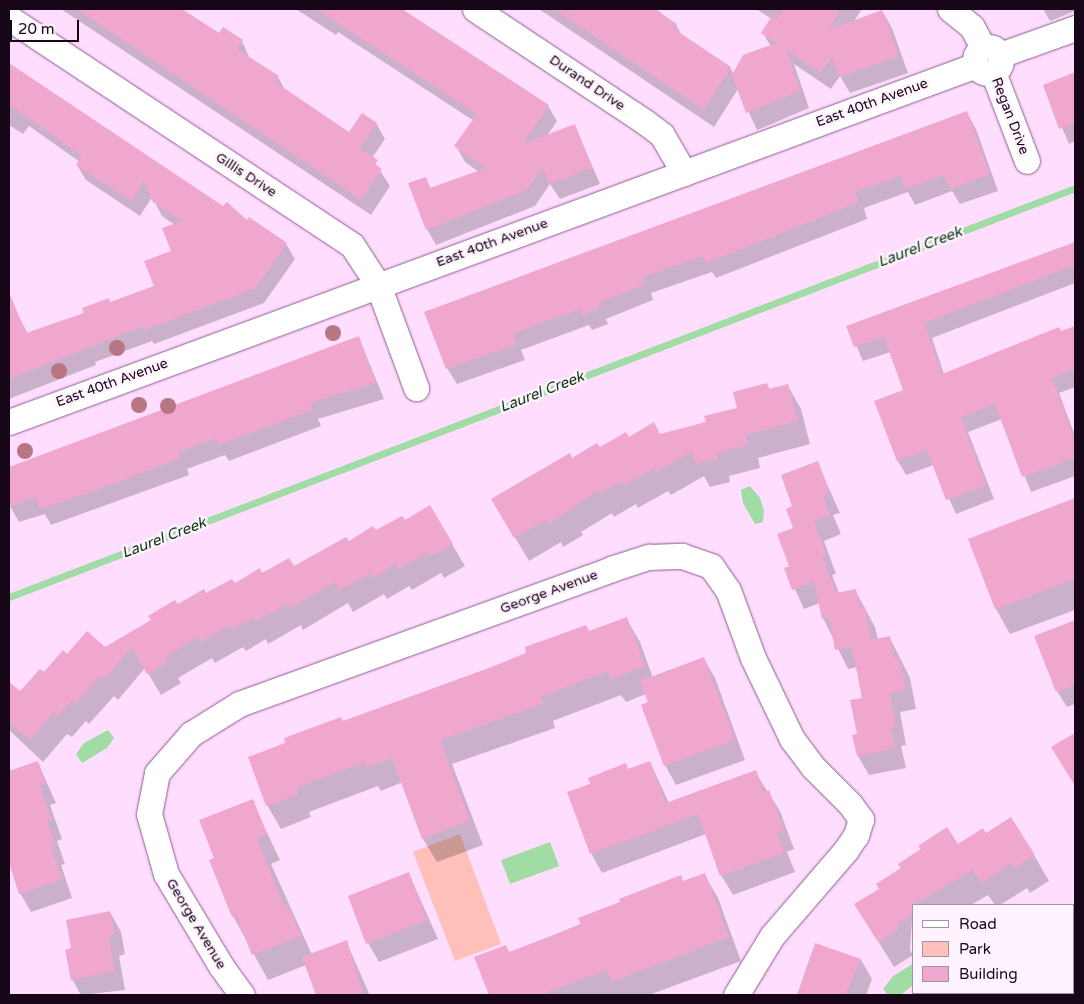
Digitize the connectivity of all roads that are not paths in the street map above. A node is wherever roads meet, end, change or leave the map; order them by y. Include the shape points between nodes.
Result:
1 (475, 9) edge
2 (950, 9) edge
3 (9, 18) edge
4 (1075, 28) edge
5 (988, 60) junction
6 (1027, 161) dead end
7 (684, 172) junction
8 (378, 285) junction
9 (416, 388) dead end
10 (9, 422) edge
11 (242, 995) edge
12 (736, 995) edge

1 - 7 street, Durand Drive via 645,122 662,136
2 - 5 street, Regan Drive via 972,27
3 - 8 street, Gillis Drive via 352,245
4 - 5 street, East 40th Avenue
5 - 6 street, Regan Drive
5 - 7 street, East 40th Avenue
7 - 8 street, East 40th Avenue
8 - 9 street, Gillis Drive
8 - 10 street, East 40th Avenue
11 - 12 street, George Avenue via 166,874 149,814 157,772 191,734 240,704 649,557 682,556 712,566 728,590 752,658 792,739 812,767 861,819 846,850 772,936

